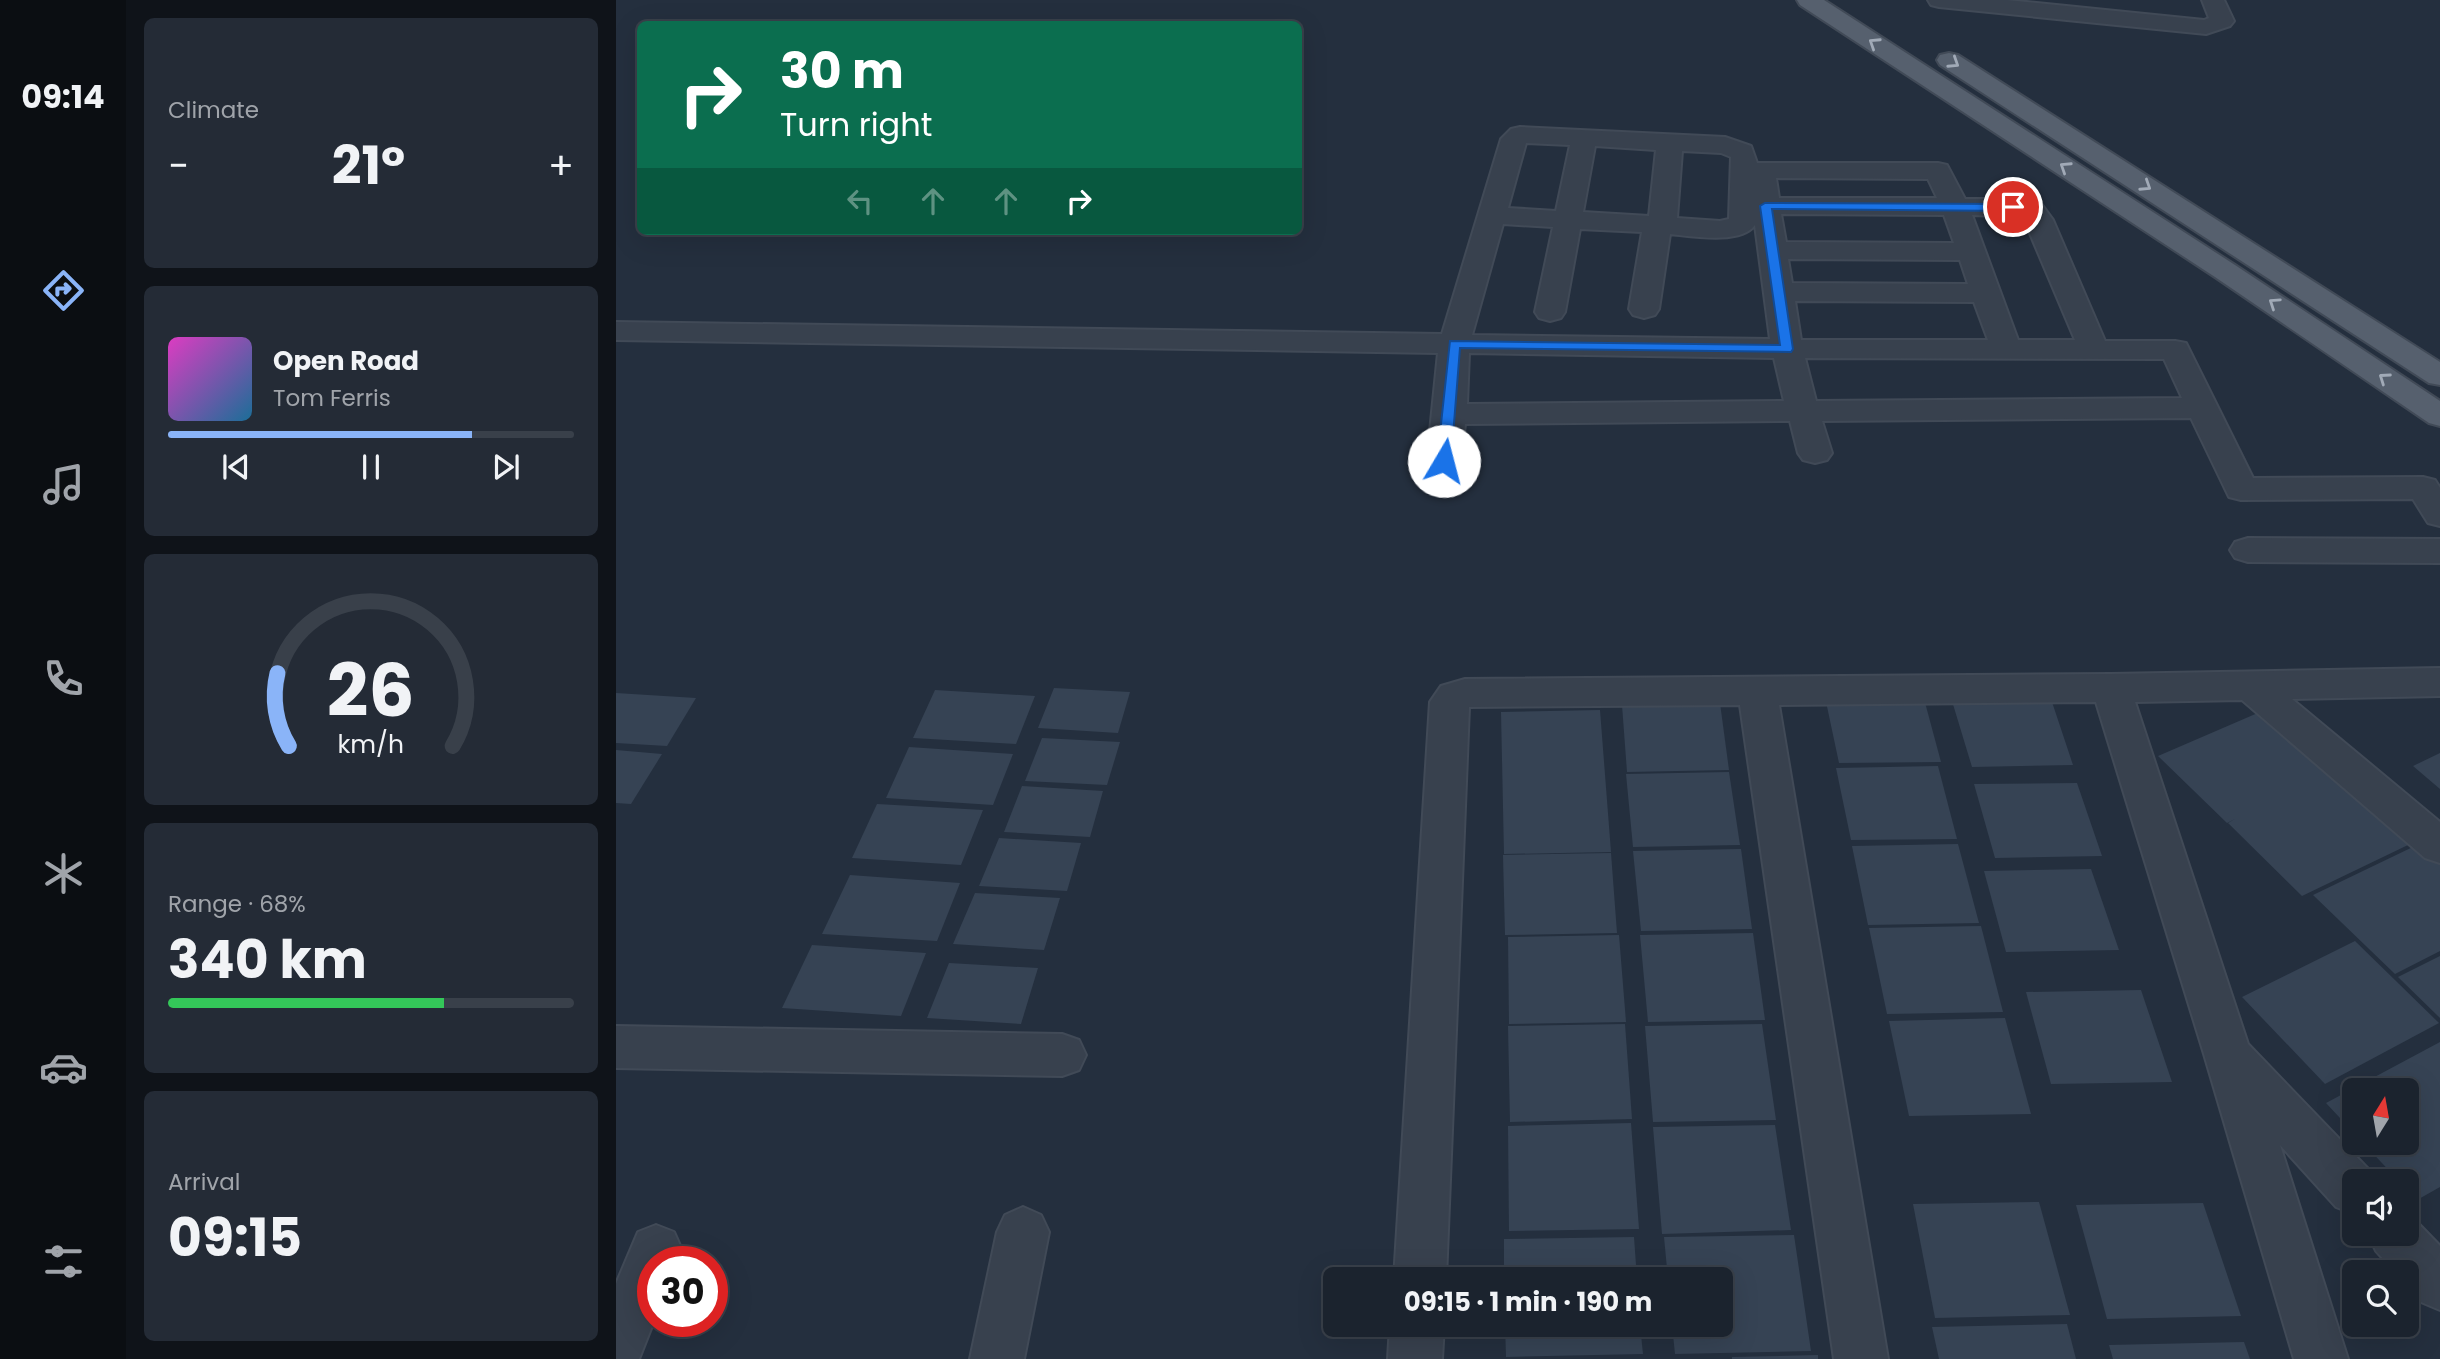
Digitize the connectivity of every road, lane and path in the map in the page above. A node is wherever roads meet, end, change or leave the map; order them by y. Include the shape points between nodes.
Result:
1 (1808, 0) edge
2 (1938, 0) edge
3 (2213, 0) edge
4 (1926, 45) dead end
5 (1584, 138) junction
6 (1659, 142) junction
7 (1955, 206) junction
8 (1491, 215) junction
9 (1568, 220) junction
10 (1657, 225) junction
11 (1772, 250) junction
12 (1971, 252) junction
13 (1778, 292) junction
14 (1986, 293) junction
15 (1644, 309) dead end
16 (1550, 312) dead end
17 (616, 331) edge
18 (1454, 344) junction
19 (1787, 349) junction
20 (2006, 349) junction
21 (2094, 350) junction
22 (2440, 376) edge
23 (2202, 408) junction
24 (1803, 411) junction
25 (1450, 414) junction
26 (2440, 416) edge
27 (1815, 453) dead end
28 (1444, 461) dead end
29 (2440, 515) edge
30 (2248, 550) dead end
31 (2440, 551) edge
32 (2440, 682) edge
33 (2251, 686) junction
34 (2111, 688) junction
35 (1757, 690) junction
36 (2440, 846) edge
37 (616, 1047) edge
38 (2228, 1054) junction
39 (1062, 1055) dead end
40 (2342, 1177) edge
41 (1023, 1232) dead end
42 (2405, 1246) edge
43 (1421, 1267) edge
44 (2440, 1284) edge
45 (637, 1298) edge
46 (1416, 1337) edge
47 (616, 1350) edge
48 (997, 1359) edge
49 (1415, 1359) edge
50 (1861, 1359) edge
51 (2321, 1359) edge

26 -> 1 main road
2 - 3 street via 2206,27 2222,22
4 -> 22 main road
5 - 6 street
5 - 8 street via 1520,135 1514,139
5 - 9 street
6 - 10 street via 1669,146 1663,218
6 - 10 street via 1725,145 1742,152 1744,217 1742,224 1721,230
7 - 11 street via 1938,171 1761,170
7 - 12 street
7 - 21 street via 2032,211
8 - 9 street
8 - 18 street
9 - 10 street
9 - 16 street
10 - 15 street
11 - 12 street
11 - 13 street
12 - 14 street
13 - 14 street
13 - 19 street
14 - 20 street
17 - 18 street
18 - 19 street
18 - 25 street
19 - 20 street
19 - 24 street
20 - 21 street
21 - 23 street via 2175,350
23 - 24 street
23 - 29 street via 2241,489 2423,488
24 - 25 street
24 - 27 street
25 - 28 street
30 - 31 street
32 - 33 street
33 - 34 street
33 - 36 street
34 - 35 street
34 - 38 street
35 - 43 street via 1465,693 1450,702
35 - 50 street
37 - 39 street
38 - 40 street
38 - 51 street
41 - 48 street
42 - 44 street
45 - 47 street
46 - 49 street

